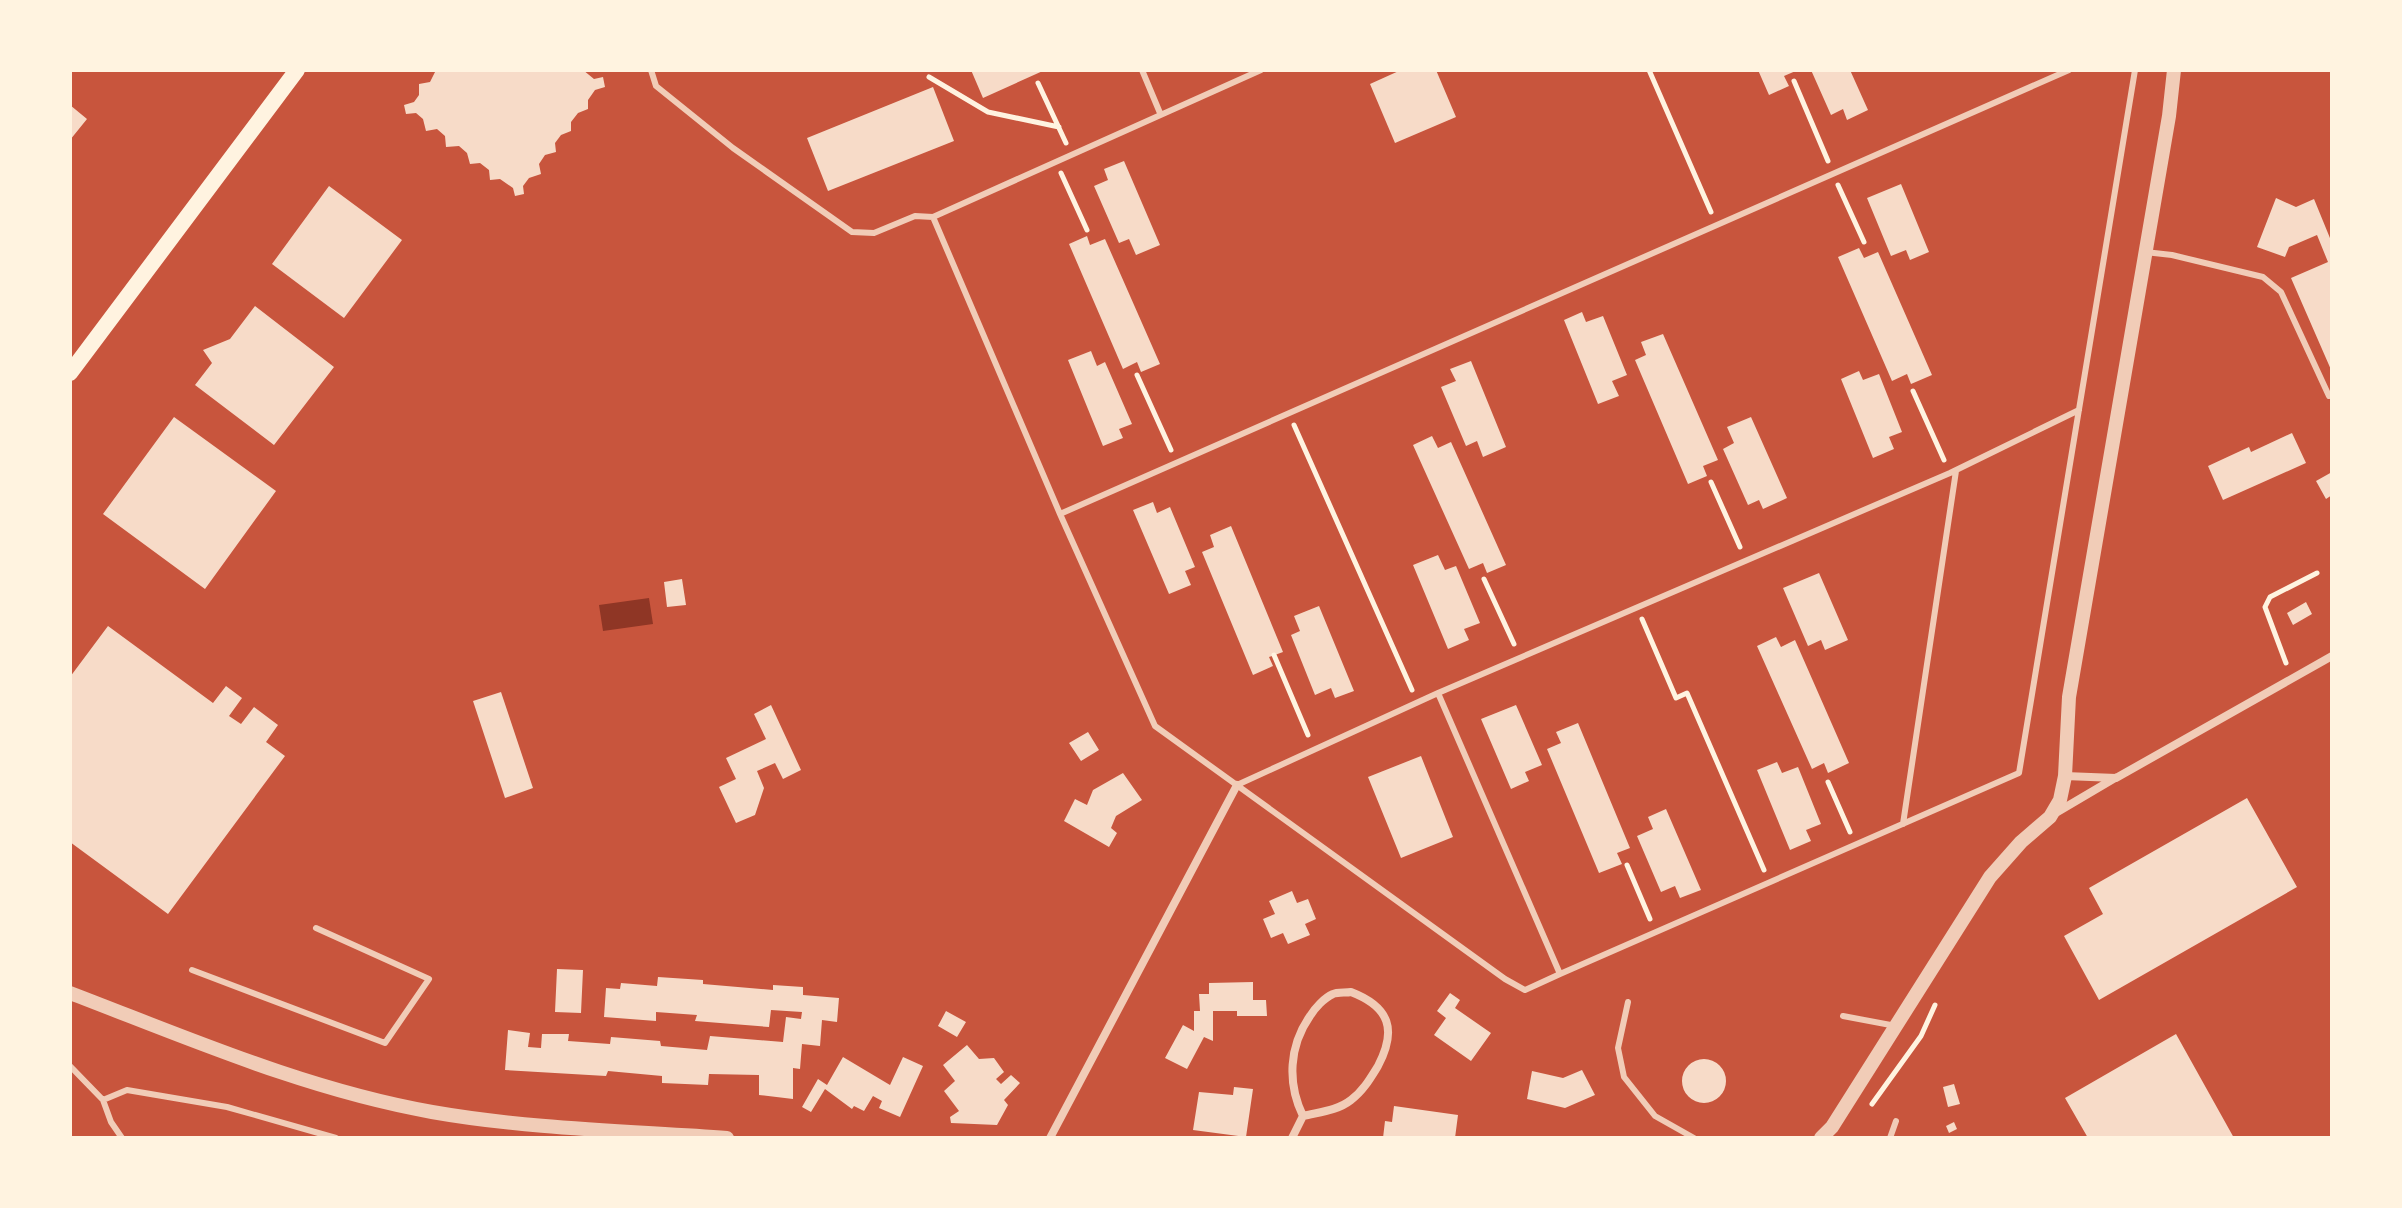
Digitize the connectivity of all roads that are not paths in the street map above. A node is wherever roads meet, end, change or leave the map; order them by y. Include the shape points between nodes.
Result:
1 (297, 70) edge
2 (651, 70) edge
3 (1142, 70) edge
4 (1261, 70) edge
5 (2069, 70) edge
6 (2135, 70) edge
7 (2174, 70) edge
8 (1160, 113) junction
9 (933, 217) junction
10 (2145, 252) junction
11 (70, 373) edge
12 (2329, 396) dead end
13 (2079, 410) junction
14 (1953, 472) junction
15 (1060, 514) junction
16 (2332, 656) edge
17 (1438, 693) junction
18 (2065, 776) junction
19 (2116, 778) junction
20 (1237, 785) junction
21 (2050, 817) junction
22 (1903, 824) junction
23 (316, 928) dead end
24 (192, 970) dead end
25 (1560, 974) junction
26 (70, 993) edge
27 (1628, 1002) dead end
28 (1843, 1016) dead end
29 (1896, 1026) junction
30 (70, 1066) edge
31 (103, 1100) junction
32 (1303, 1116) junction
33 (1896, 1121) dead end
34 (122, 1138) edge
35 (336, 1138) edge
36 (727, 1138) edge
37 (1050, 1138) edge
38 (1292, 1138) edge
39 (1694, 1138) edge
40 (1821, 1138) edge
41 (1890, 1138) edge

1 - 11 main road
2 - 9 lane via 656,86 722,140 852,232 874,233 915,216
3 - 8 lane
4 - 8 lane
5 - 15 lane
6 - 13 lane
7 - 10 street
8 - 9 lane
9 - 15 lane
10 - 12 lane via 2263,277 2281,292
10 - 18 street via 2069,697
13 - 14 lane
13 - 22 lane via 2019,773
14 - 17 lane
14 - 22 lane
15 - 20 lane via 1155,726
16 - 19 street
17 - 20 lane
17 - 25 lane
18 - 19 street
18 - 21 street
19 - 21 street
20 - 25 lane via 1505,979 1525,990
20 - 37 street
21 - 29 street via 1990,877
22 - 25 lane
23 - 24 lane via 429,979 385,1043
26 - 36 street via 353,1095 501,1121
27 - 39 lane via 1618,1048 1624,1077 1655,1116
28 - 29 lane
29 - 40 street
30 - 31 lane
31 - 34 lane
31 - 35 lane via 127,1090 227,1107
32 - 32 street via 1334,1109 1368,1084 1387,1048 1390,1030 1370,999 1351,992 1332,994 1299,1032 1292,1077
32 - 38 street
33 - 41 lane

